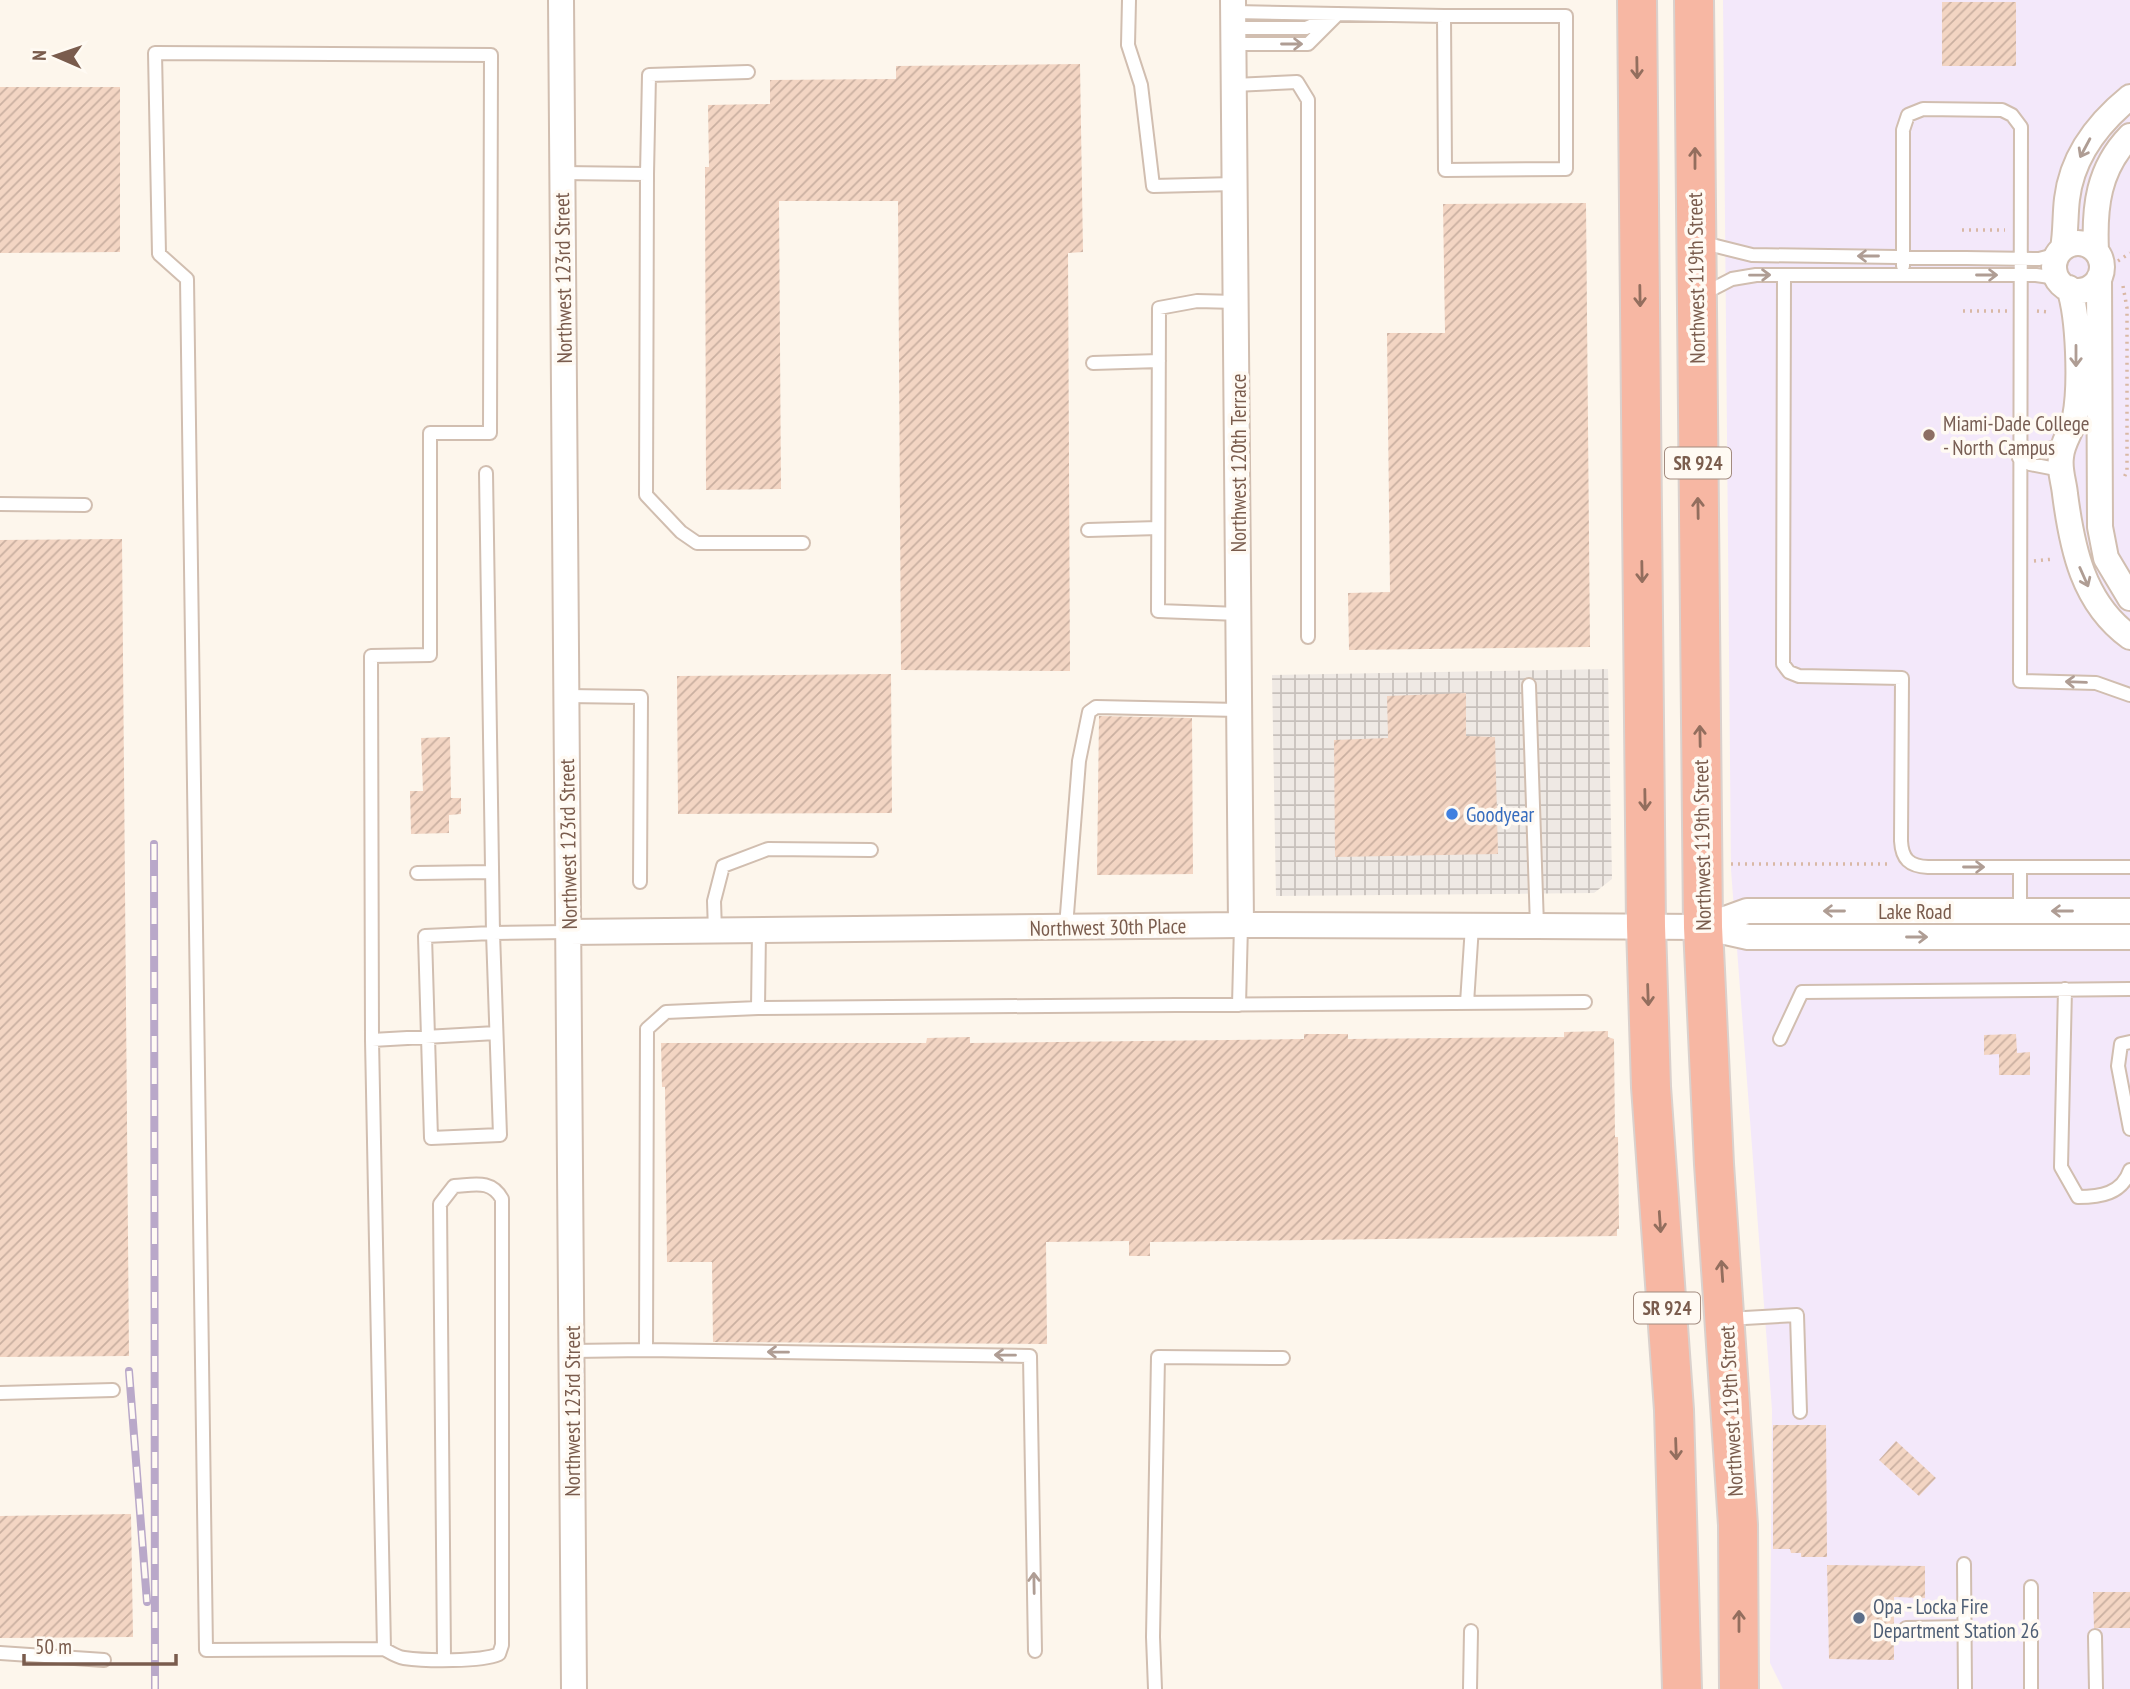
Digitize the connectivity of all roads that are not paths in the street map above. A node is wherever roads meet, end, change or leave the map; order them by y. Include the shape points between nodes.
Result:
1 (561, 0) edge
2 (1129, 0) edge
3 (1637, 0) edge
4 (1694, 0) edge
5 (1338, 14) junction
6 (1444, 16) junction
7 (1234, 21) edge
8 (748, 72) dead end
9 (1234, 85) junction
10 (2130, 97) edge
11 (2130, 135) edge
12 (562, 173) junction
13 (647, 174) junction
14 (1235, 184) junction
15 (1696, 241) junction
16 (2107, 256) junction
17 (2020, 258) junction
18 (1903, 261) junction
19 (2062, 267) junction
20 (1784, 275) junction
21 (2020, 275) junction
22 (2099, 278) junction
23 (1696, 297) junction
24 (1236, 302) junction
25 (1159, 361) junction
26 (1093, 363) dead end
27 (2063, 445) junction
28 (2019, 458) junction
29 (2061, 470) junction
30 (486, 473) dead end
31 (2099, 500) junction
32 (2066, 502) junction
33 (0, 504) edge
34 (85, 505) dead end
35 (1158, 528) junction
36 (1088, 530) dead end
37 (803, 543) dead end
38 (2130, 598) edge
39 (1239, 614) junction
40 (1308, 637) dead end
41 (2130, 637) edge
42 (1529, 685) dead end
43 (2130, 695) edge
44 (567, 696) junction
45 (1240, 710) junction
46 (871, 850) dead end
47 (2020, 867) junction
48 (2130, 867) edge
49 (492, 872) junction
50 (417, 873) dead end
51 (640, 883) dead end
52 (2020, 911) junction
53 (2130, 911) edge
54 (1241, 925) junction
55 (1472, 926) junction
56 (1537, 926) junction
57 (1646, 926) junction
58 (1066, 927) junction
59 (1703, 927) junction
60 (759, 930) junction
61 (715, 931) junction
62 (569, 932) junction
63 (493, 933) junction
64 (2021, 937) junction
65 (2130, 937) edge
66 (2065, 989) junction
67 (2130, 989) edge
68 (1585, 1002) dead end
69 (1467, 1003) junction
70 (1239, 1005) junction
71 (758, 1008) junction
72 (496, 1033) junction
73 (428, 1039) junction
74 (1780, 1039) dead end
75 (372, 1040) junction
76 (2130, 1042) edge
77 (2130, 1129) edge
78 (2130, 1170) edge
79 (1726, 1319) junction
80 (646, 1350) junction
81 (572, 1351) junction
82 (1283, 1358) dead end
83 (113, 1390) dead end
84 (0, 1393) edge
85 (1800, 1412) dead end
86 (1964, 1564) dead end
87 (2031, 1587) dead end
88 (1906, 1628) dead end
89 (1964, 1628) junction
90 (1471, 1631) dead end
91 (2095, 1636) dead end
92 (384, 1649) junction
93 (1035, 1651) dead end
94 (0, 1653) edge
95 (444, 1658) junction
96 (104, 1660) dead end
97 (574, 1689) edge
98 (1155, 1689) edge
99 (1471, 1689) edge
100 (1682, 1689) edge
101 (1740, 1689) edge
102 (1965, 1689) edge
103 (2031, 1689) edge
104 (2096, 1689) edge

1 - 12 street, Northwest 123rd Street
2 - 14 lane via 1128,45 1141,85 1153,186
3 -> 57 highway, SR 924
15 -> 4 highway, Northwest 119th Street / SR 924
5 - 6 lane
5 - 7 lane
7 -> 5 lane via 1308,44
6 - 6 lane via 1445,170 1566,169 1566,16
7 - 9 street, Northwest 120th Terrace
8 - 13 lane via 649,75
9 - 14 street, Northwest 120th Terrace
9 - 40 lane via 1297,82 1308,100
10 -> 19 street via 2098,127 2077,162 2067,197
11 - 16 street via 2099,188 2095,216
12 - 13 lane
12 - 44 street, Northwest 123rd Street
13 - 37 lane via 646,495 696,543
14 - 24 street, Northwest 120th Terrace
18 -> 15 lane via 1752,256
15 - 23 highway, Northwest 119th Street / SR 924
16 - 19 street via 2080,243
16 - 22 street via 2101,262
17 - 18 lane
17 - 18 lane via 2021,127 2012,114 2002,110 1923,109 1908,115 1904,122
17 - 19 lane
17 - 21 lane
19 - 21 lane
19 - 22 street via 2087,288
19 -> 27 street via 2076,313 2076,412
20 -> 21 lane
23 -> 20 lane via 1743,275
20 -> 47 lane via 1783,664 1789,673 1799,676 1902,678 1900,862 1928,867
21 - 28 lane
22 - 31 street
59 -> 23 highway, Northwest 119th Street / SR 924
24 - 25 lane via 1196,301 1159,308
24 - 39 street, Northwest 120th Terrace
25 - 26 lane
25 - 35 lane
27 - 28 lane
27 - 29 street
28 - 29 lane
43 -> 28 lane via 2096,683 2020,681
29 - 32 street
30 - 49 lane
31 - 32 street via 2081,506
31 - 38 street via 2106,558
32 -> 41 street via 2075,555 2089,588 2110,619
33 - 34 lane
35 - 36 lane
35 - 39 lane via 1158,611
39 - 45 street, Northwest 120th Terrace
42 - 56 lane
44 - 51 lane via 641,697
44 - 62 street, Northwest 123rd Street
45 - 54 street, Northwest 120th Terrace
45 - 58 lane via 1096,707 1089,712 1079,761
46 - 61 lane via 768,849 723,866 714,901
47 - 48 lane
47 - 52 lane
49 - 50 lane
49 - 63 lane
53 -> 52 street, Lake Road
52 -> 59 street, Lake Road via 1747,911
52 - 64 lane
54 - 55 street, Northwest 30th Place
54 - 58 street, Northwest 30th Place
54 - 70 lane
55 - 56 street, Northwest 30th Place
55 - 69 lane
56 - 57 street, Northwest 30th Place
57 - 59 street, Lake Road
57 -> 100 highway, SR 924 via 1651,1087 1674,1410
58 - 60 street, Northwest 30th Place
59 -> 64 street, Lake Road via 1748,937
79 -> 59 highway, Northwest 119th Street / SR 924
60 - 61 street, Northwest 30th Place
60 - 71 lane
61 - 62 street, Northwest 30th Place
62 - 63 lane
62 - 81 street, Northwest 123rd Street
63 - 72 lane
63 - 73 lane via 425,936
64 - 65 street, Lake Road
66 - 67 lane
66 - 74 lane via 1802,992
66 - 78 lane via 2061,1167 2078,1196 2090,1197 2102,1197 2127,1180
68 - 69 lane
69 - 70 lane
70 - 71 lane
71 - 80 lane via 666,1012 647,1029
72 - 73 lane
72 - 73 lane via 500,1135 430,1138
73 - 75 lane
75 - 92 lane
75 - 92 lane via 371,656 430,655 430,433 490,433 491,55 155,53 159,254 187,279 206,1650
76 - 77 lane via 2121,1044 2118,1066
79 - 85 lane via 1797,1315
101 -> 79 highway, Northwest 119th Street / SR 924 via 1738,1525
80 - 81 lane
93 -> 80 lane via 1030,1356
81 - 97 street, Northwest 123rd Street
82 - 98 lane via 1158,1357
83 - 84 lane
86 - 89 lane
87 - 103 lane
88 - 89 lane
89 - 102 lane
90 - 99 lane
91 - 104 lane
92 - 95 lane via 405,1658
94 - 96 lane
95 - 95 lane via 490,1658 499,1654 505,1631 502,1199 495,1187 487,1184 454,1185 440,1204

